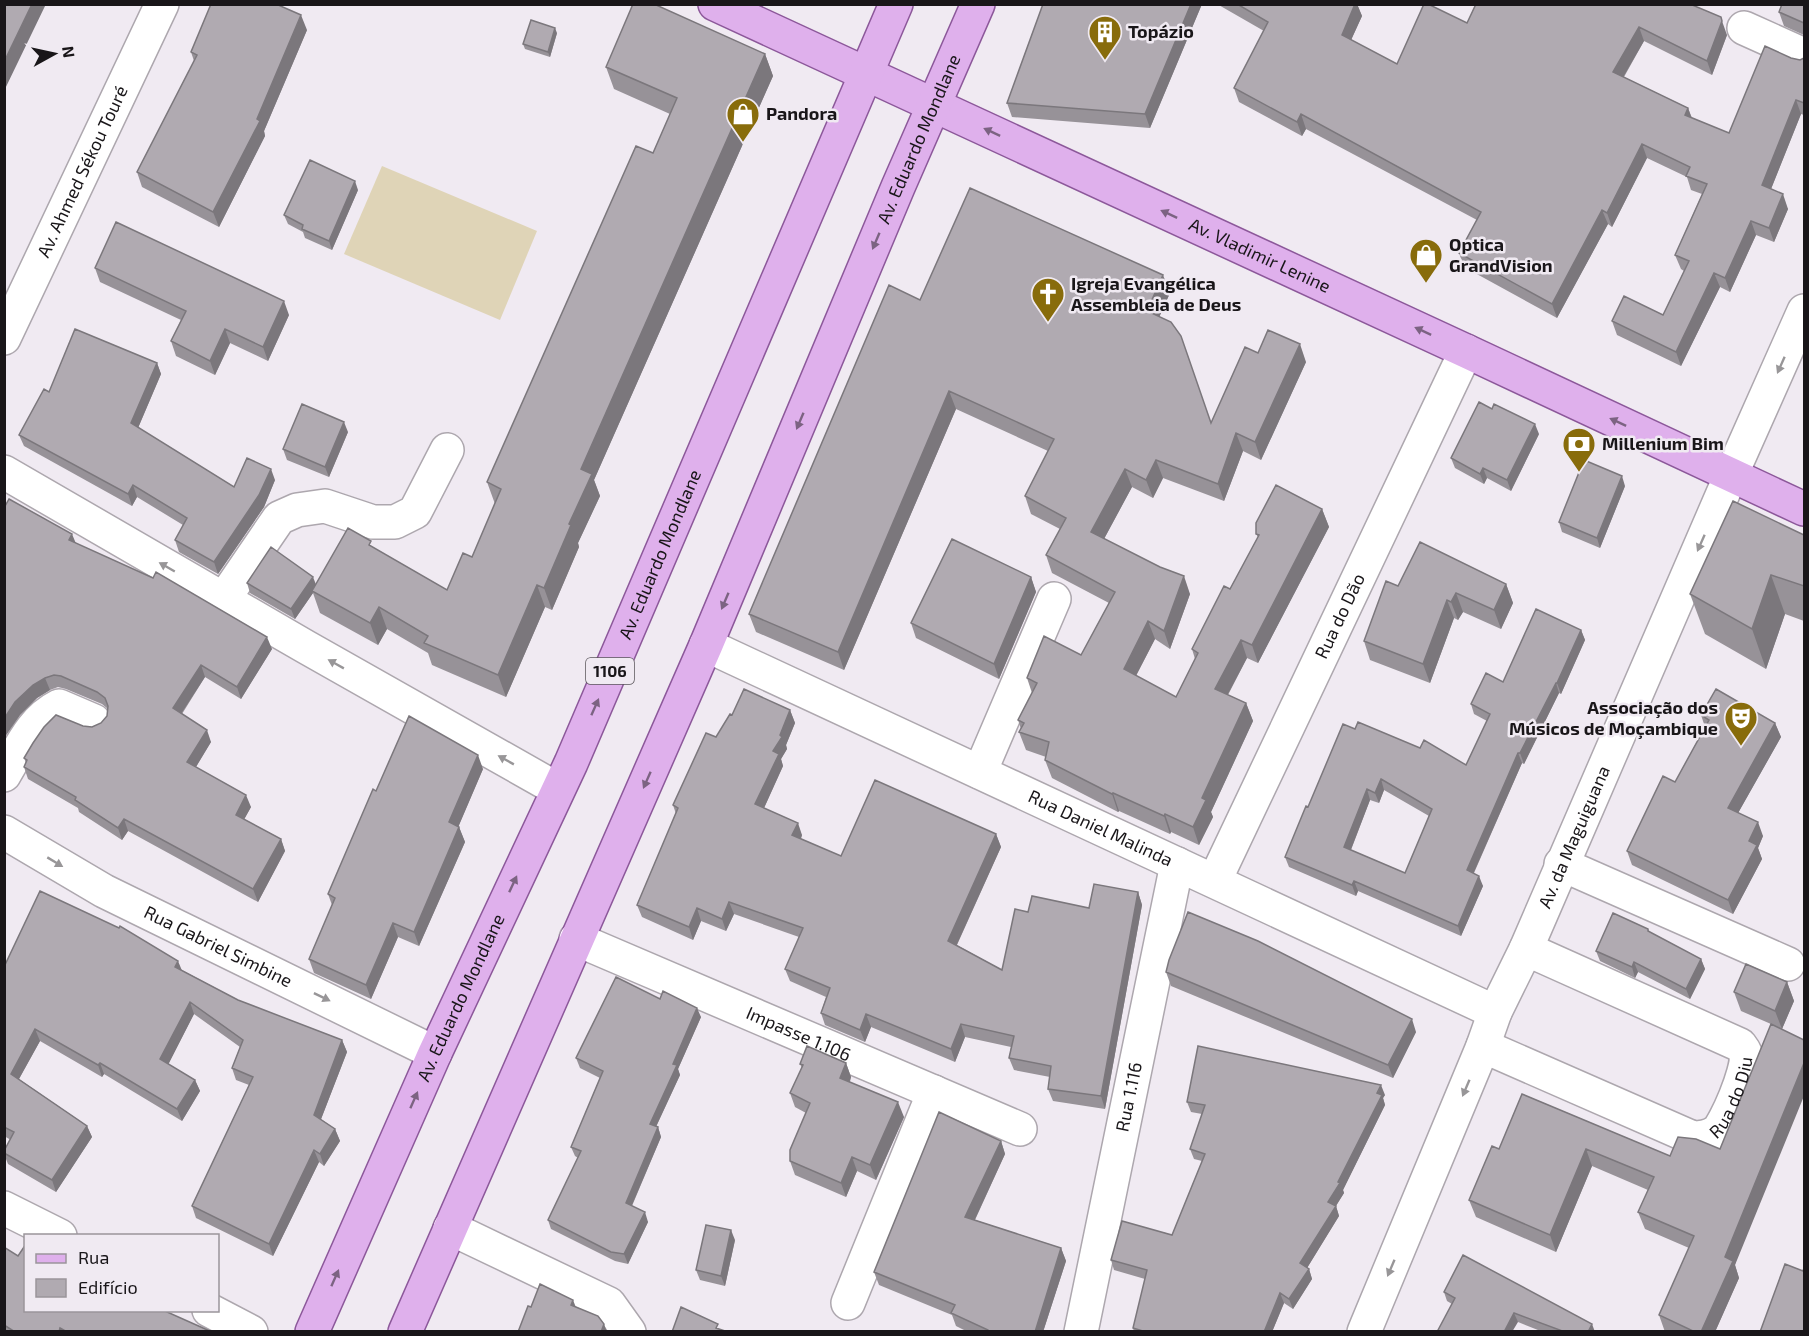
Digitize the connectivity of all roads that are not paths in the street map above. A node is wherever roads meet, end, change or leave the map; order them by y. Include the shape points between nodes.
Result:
1 (162, 4) edge
2 (715, 4) edge
3 (896, 4) edge
4 (978, 4) edge
5 (1744, 28) dead end
6 (1804, 54) edge
7 (866, 74) junction
8 (934, 105) junction
9 (1804, 311) edge
10 (4, 338) edge
11 (1466, 351) junction
12 (447, 450) dead end
13 (4, 472) edge
14 (1731, 475) junction
15 (1804, 509) edge
16 (1054, 599) dead end
17 (223, 600) junction
18 (706, 645) junction
19 (94, 721) dead end
20 (980, 772) junction
21 (4, 774) edge
22 (557, 789) junction
23 (4, 832) edge
24 (1177, 864) junction
25 (1561, 864) junction
26 (1215, 880) junction
27 (576, 939) junction
28 (1526, 949) junction
29 (1788, 964) dead end
30 (1496, 1012) junction
31 (1484, 1046) junction
32 (435, 1053) junction
33 (934, 1092) junction
34 (1020, 1129) dead end
35 (4, 1208) edge
36 (450, 1228) junction
37 (56, 1234) edge
38 (848, 1303) dead end
39 (211, 1312) edge
40 (251, 1332) edge
41 (312, 1332) edge
42 (405, 1332) edge
43 (629, 1332) edge
44 (1081, 1332) edge
45 (1364, 1332) edge

1 - 10 street, Av. Ahmed Sékou Touré
2 - 7 main road, Av. Vladimir Lenine
3 - 7 main road, Av. Eduardo Mondlane / 1106
4 - 8 main road, Av. Eduardo Mondlane
5 - 6 street
7 - 8 main road, Av. Vladimir Lenine
22 -> 7 main road, Av. Eduardo Mondlane / 1106
11 -> 8 main road, Av. Vladimir Lenine
8 -> 18 main road, Av. Eduardo Mondlane
9 -> 14 street, Av. da Maguiguana
14 -> 11 main road, Av. Vladimir Lenine
11 - 26 street, Rua do Dão
12 - 17 street via 416,512 395,522 373,522 325,506 297,510 279,518
17 -> 13 street
14 - 15 main road, Av. Vladimir Lenine
14 -> 25 street, Av. da Maguiguana
16 - 20 street
22 -> 17 street
18 - 20 street, Rua Daniel Malinda
18 -> 27 main road, Av. Eduardo Mondlane
19 - 21 street via 58,706 48,711 36,722
20 - 24 street, Rua Daniel Malinda
32 -> 22 main road, Av. Eduardo Mondlane / 1106
23 -> 32 street, Rua Gabriel Simbine via 104,891
24 - 26 street, Rua Daniel Malinda
24 - 44 street, Rua 1.116
25 - 28 street, Av. da Maguiguana
25 - 29 street
26 - 30 street, Rua Daniel Malinda
27 - 33 street, Impasse 1.106
27 - 36 main road, Av. Eduardo Mondlane
28 - 30 street, Av. da Maguiguana
28 - 31 street, Rua do Diu via 1740,1045 1745,1051 1746,1065 1724,1124 1704,1138 1693,1138
30 - 31 street, Av. da Maguiguana
31 -> 45 street, Av. da Maguiguana
41 -> 32 main road, Av. Eduardo Mondlane / 1106
33 - 34 street, Impasse 1.106
33 - 38 street
35 - 37 street
36 - 42 main road, Av. Eduardo Mondlane
36 - 43 street via 609,1304
39 - 40 street

